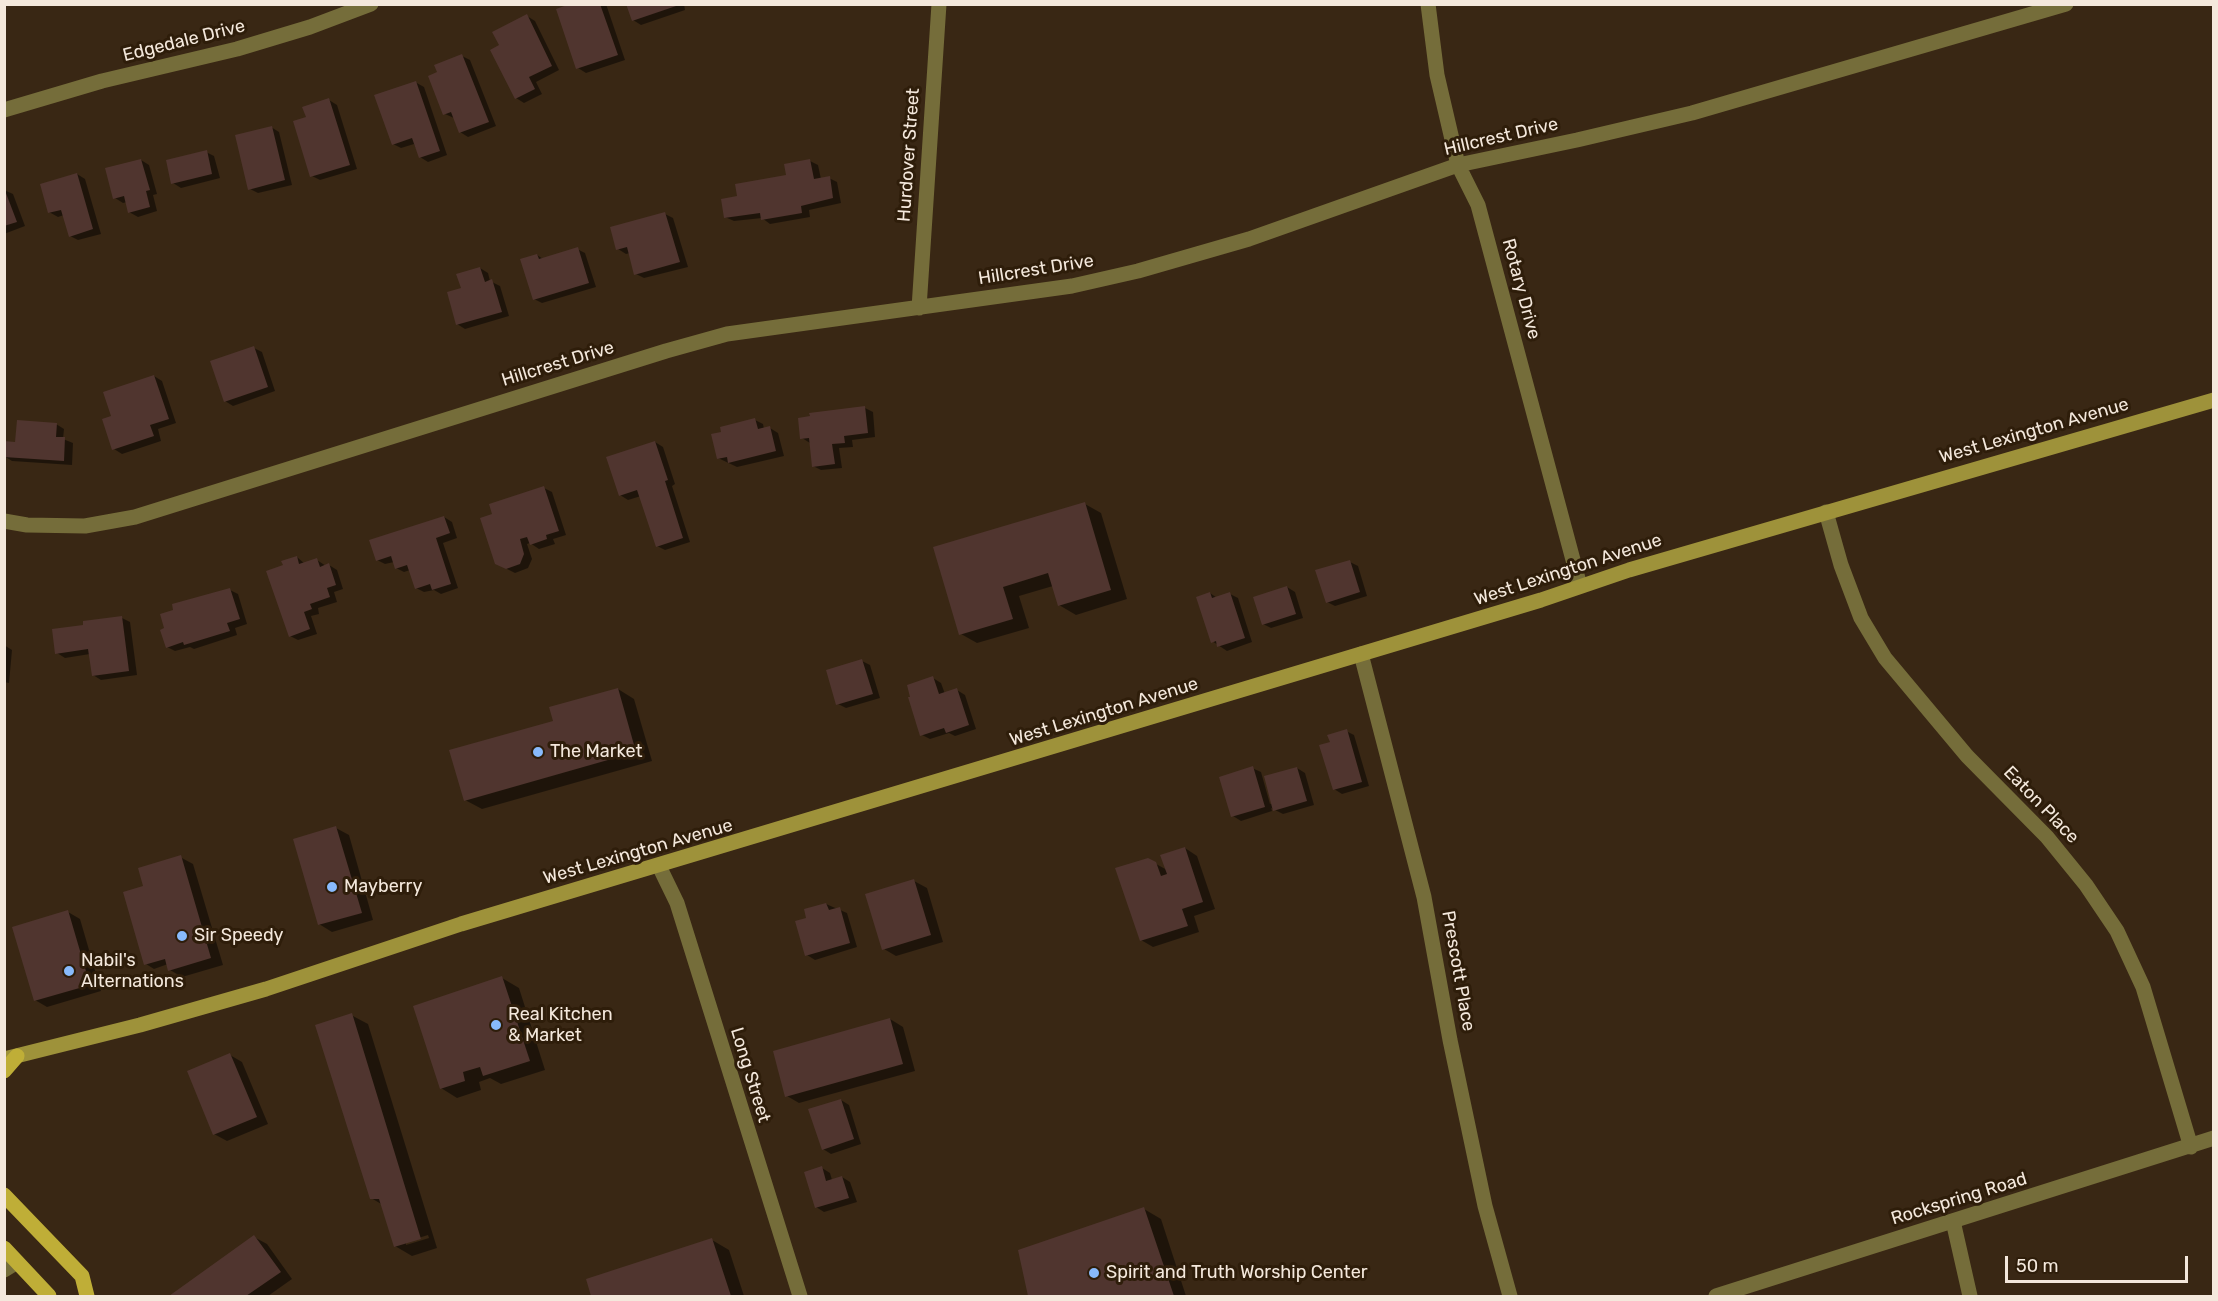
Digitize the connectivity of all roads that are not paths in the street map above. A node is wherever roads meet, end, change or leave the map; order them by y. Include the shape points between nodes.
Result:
1 (371, 4) edge
2 (939, 4) edge
3 (1428, 4) edge
4 (2066, 4) edge
5 (4, 110) edge
6 (1458, 165) junction
7 (919, 308) junction
8 (2214, 400) edge
9 (1826, 512) junction
10 (4, 521) edge
11 (1580, 586) junction
12 (1361, 654) junction
13 (659, 866) junction
14 (11, 1058) edge
15 (4, 1071) edge
16 (2214, 1138) edge
17 (2191, 1147) junction
18 (4, 1195) edge
19 (1953, 1221) junction
20 (4, 1248) edge
21 (10, 1266) edge
22 (49, 1296) edge
23 (87, 1296) edge
24 (800, 1296) edge
25 (1510, 1296) edge
26 (1716, 1296) edge
27 (1970, 1296) edge

1 - 5 street, Edgedale Drive via 237,49 102,81
2 - 7 street, Hurdover Street
3 - 6 street, Rotary Drive via 1437,75
4 - 6 street, Hillcrest Drive via 1692,113
6 - 7 street, Hillcrest Drive via 1249,239 1138,271 1072,286
6 - 11 street, Rotary Drive via 1478,205
7 - 10 street, Hillcrest Drive via 727,334 135,517 86,526
8 - 9 street, West Lexington Avenue
9 - 11 street, West Lexington Avenue
9 - 17 street, Eaton Place via 1862,618 1884,658 1966,756 2047,837 2086,885 2116,931 2143,987
11 - 12 street, West Lexington Avenue
12 - 13 street, West Lexington Avenue
12 - 25 street, Prescott Place via 1424,897 1485,1206
13 - 14 street, West Lexington Avenue via 461,924 266,989
13 - 24 street, Long Street via 676,903
14 - 15 main road
16 - 17 street, Rockspring Road
17 - 19 street, Rockspring Road
18 - 23 main road via 82,1275
19 - 26 street, Rockspring Road
19 - 27 street
20 - 21 main road
21 - 22 main road

